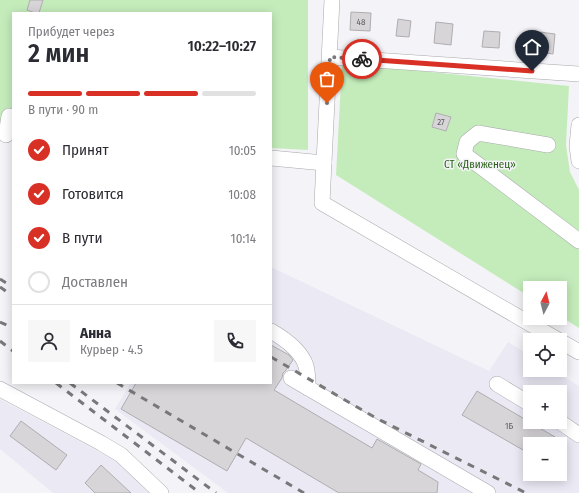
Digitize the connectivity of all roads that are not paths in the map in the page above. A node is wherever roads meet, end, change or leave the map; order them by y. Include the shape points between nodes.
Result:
1 (332, 0) edge
2 (330, 57) junction
3 (579, 74) edge
4 (9, 116) dead end
5 (579, 125) edge
6 (6, 135) edge
7 (548, 145) dead end
8 (272, 158) edge
9 (579, 161) edge
10 (324, 163) junction
11 (579, 241) edge
12 (272, 332) edge
13 (545, 333) edge
14 (567, 345) edge
15 (579, 352) edge
16 (292, 378) dead end
17 (497, 384) dead end
18 (308, 388) junction
19 (0, 389) edge
20 (523, 400) edge
21 (567, 427) edge
22 (579, 435) edge
23 (161, 493) edge
24 (488, 493) edge

1 - 2 street
2 - 3 street
2 - 10 street
4 - 6 street
5 - 9 street
7 - 11 street via 478,133 467,142 464,154
8 - 10 street
10 - 13 street via 322,203
12 - 18 street via 302,357 307,367
14 - 15 street
16 - 18 street
17 - 20 street
18 - 24 street
19 - 23 street via 122,455
21 - 22 street

